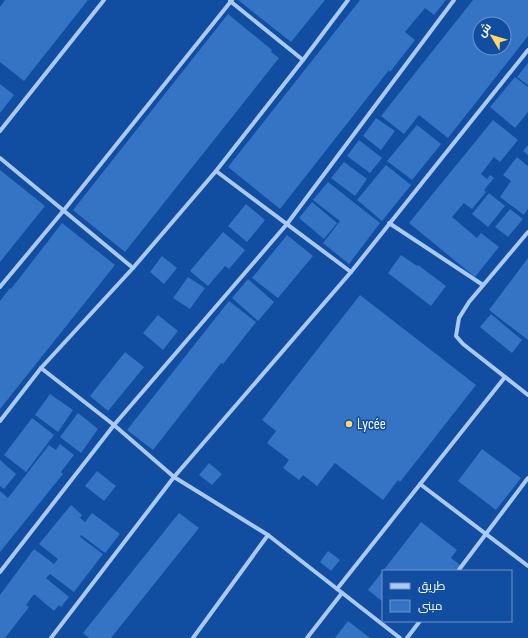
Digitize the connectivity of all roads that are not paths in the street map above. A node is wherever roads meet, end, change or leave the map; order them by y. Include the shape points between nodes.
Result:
1 (104, 0) edge
2 (231, 0) edge
3 (348, 0) edge
4 (454, 0) edge
5 (528, 50) edge
6 (303, 60) junction
7 (0, 131) edge
8 (0, 158) edge
9 (216, 171) junction
10 (64, 210) junction
11 (389, 223) junction
12 (287, 224) junction
13 (528, 232) edge
14 (133, 268) junction
15 (351, 272) junction
16 (483, 285) junction
17 (0, 287) edge
18 (41, 368) junction
19 (505, 377) junction
20 (528, 395) edge
21 (0, 421) edge
22 (114, 425) junction
23 (174, 477) junction
24 (528, 478) edge
25 (420, 484) junction
26 (486, 534) junction
27 (268, 535) junction
28 (528, 566) edge
29 (459, 570) edge
30 (0, 572) edge
31 (337, 589) junction
32 (342, 593) junction
33 (419, 622) edge
34 (51, 638) edge
35 (193, 638) edge
36 (307, 638) edge
37 (400, 638) edge
38 (407, 638) edge

1 - 7 street
2 - 6 street
2 - 10 street
3 - 6 street
4 - 12 street
5 - 11 street
6 - 9 street
8 - 10 street
9 - 12 street
9 - 14 street
10 - 14 street
10 - 17 street
11 - 15 street
11 - 16 street
12 - 15 street
12 - 22 street
13 - 16 street
14 - 18 street
15 - 23 street
16 - 19 street via 459,318 456,336
18 - 21 street
18 - 22 street
19 - 20 street
19 - 25 street
22 - 23 street
22 - 30 street
23 - 27 street
23 - 34 street
24 - 26 street
25 - 26 street
25 - 31 street
26 - 28 street
26 - 29 street
27 - 31 street
27 - 35 street
31 - 32 street
32 - 36 street
32 - 37 street
33 - 38 street

